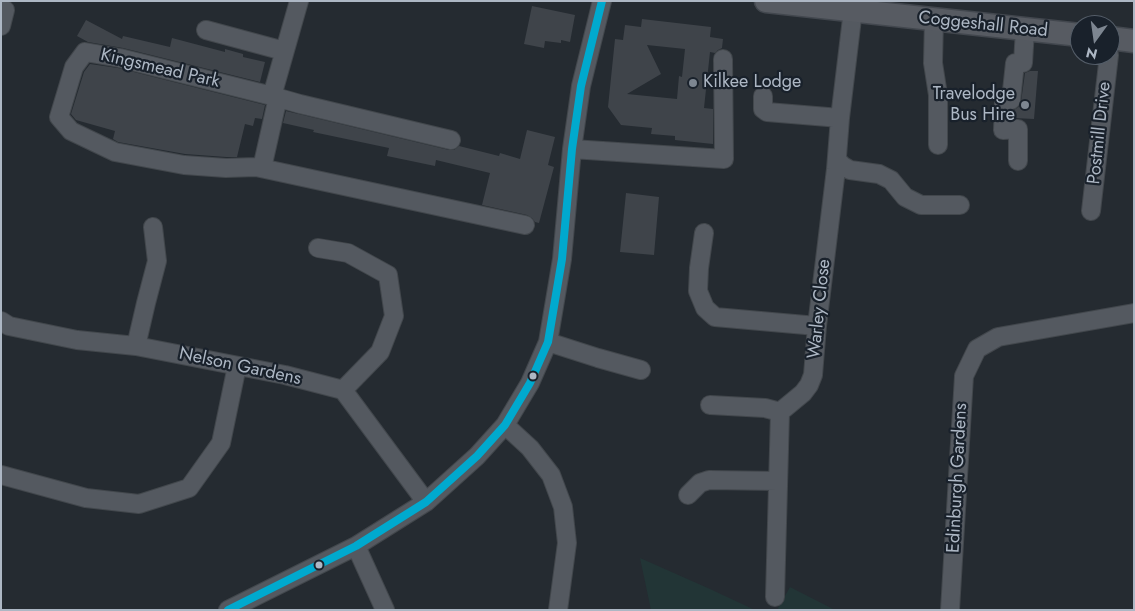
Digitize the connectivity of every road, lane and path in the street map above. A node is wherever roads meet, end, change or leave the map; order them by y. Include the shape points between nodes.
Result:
1 (299, 1) edge
2 (602, 1) edge
3 (766, 1) edge
4 (860, 8) edge
5 (934, 19) junction
6 (1025, 29) junction
7 (206, 30) dead end
8 (1070, 34) edge
9 (1134, 41) edge
10 (1120, 43) edge
11 (284, 51) junction
12 (722, 59) dead end
13 (1108, 65) edge
14 (763, 96) dead end
15 (275, 97) junction
16 (840, 118) junction
17 (451, 140) dead end
18 (938, 145) dead end
19 (572, 149) junction
20 (837, 160) junction
21 (1018, 161) dead end
22 (262, 168) junction
23 (960, 205) dead end
24 (1091, 211) dead end
25 (525, 225) dead end
26 (153, 227) dead end
27 (704, 233) dead end
28 (318, 248) dead end
29 (1134, 313) edge
30 (1, 321) edge
31 (816, 326) junction
32 (548, 342) junction
33 (136, 346) junction
34 (237, 366) junction
35 (641, 370) dead end
36 (343, 390) junction
37 (710, 405) dead end
38 (780, 412) junction
39 (504, 425) junction
40 (1, 475) edge
41 (778, 480) junction
42 (688, 495) dead end
43 (426, 502) junction
44 (356, 546) junction
45 (775, 597) dead end
46 (228, 610) edge
47 (385, 610) edge
48 (558, 610) edge
49 (950, 610) edge

1 - 11 street
2 - 19 street via 581,86
3 - 4 main road, Coggeshall Road
4 - 5 main road, Coggeshall Road
4 - 16 street, Warley Close
5 - 6 main road, Coggeshall Road
5 - 18 street via 932,63 938,95
6 - 8 main road, Coggeshall Road
6 - 21 street via 1022,62 1015,63 1011,100 1004,101 1003,130 1018,129
7 - 11 street
9 - 10 main road
11 - 15 street
12 - 19 street via 724,159
13 - 24 street, Postmill Drive
14 - 16 street via 763,109 767,112
15 - 17 street
15 - 22 street
15 - 22 street, Kingsmead Park via 85,52 74,67 59,117 71,131 114,152 184,165
16 - 20 street, Warley Close
19 - 32 street via 562,259
20 - 23 street via 850,170 879,174 891,180 905,197 921,205
20 - 31 street, Warley Close
22 - 25 street, Kingsmead Park
26 - 33 street via 157,261
27 - 31 street via 698,291 705,308 715,317
28 - 36 street via 348,253 388,275 394,316 380,352
29 - 49 street, Edinburgh Gardens via 998,337 977,349 964,376
30 - 33 street, Nelson Gardens via 9,326 78,340
31 - 38 street, Warley Close via 813,374 809,385
32 - 35 street
32 - 39 street via 530,383
33 - 34 street, Nelson Gardens
34 - 36 street, Nelson Gardens
34 - 40 street via 221,443 189,488 139,504 86,498
36 - 43 street
37 - 38 street
38 - 41 street
39 - 43 street via 477,456
39 - 48 street via 530,448 551,475 563,507 567,543
41 - 42 street via 709,480 700,483
41 - 45 street
43 - 44 street
44 - 46 street
44 - 47 street

